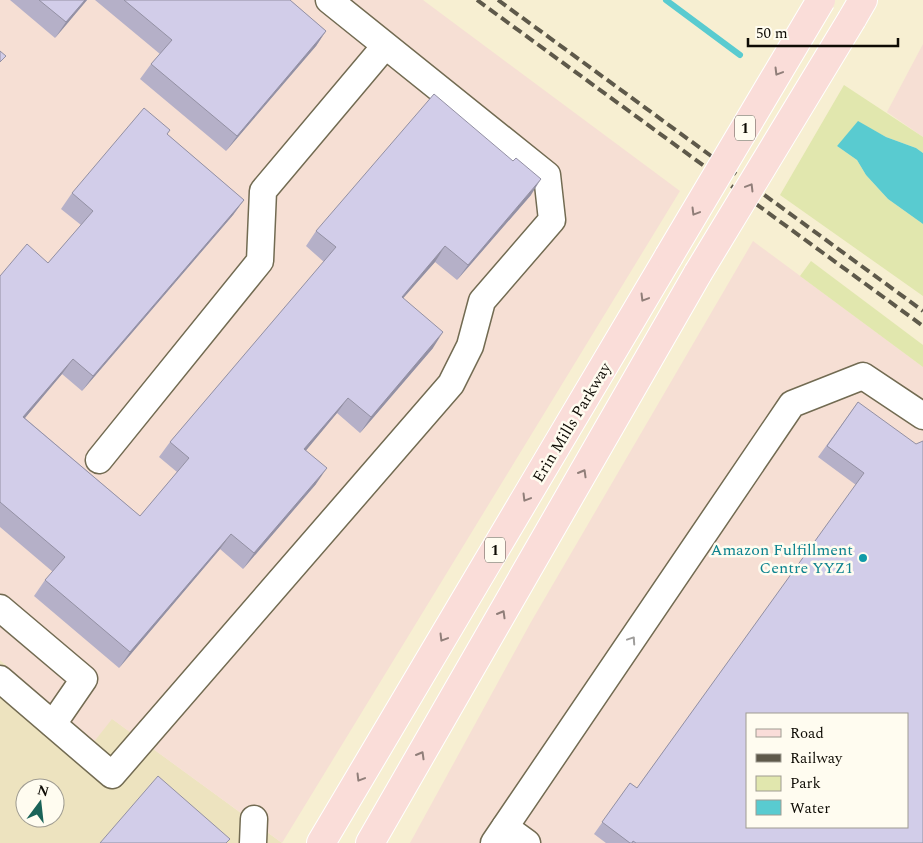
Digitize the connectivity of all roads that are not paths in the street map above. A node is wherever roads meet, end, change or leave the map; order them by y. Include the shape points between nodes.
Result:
1 (329, 0) edge
2 (821, 0) edge
3 (858, 10) edge
4 (385, 46) junction
5 (923, 416) edge
6 (99, 460) dead end
7 (0, 608) edge
8 (0, 679) edge
9 (53, 724) junction
10 (499, 835) edge
11 (321, 843) edge
12 (370, 843) edge
13 (527, 843) edge

1 - 4 lane
2 -> 11 main road, Erin Mills Parkway / 1, bridge
12 -> 3 main road, 1, bridge via 698,273
4 - 6 lane via 263,190 260,262
4 - 9 lane via 547,175 552,220 482,301 470,346 451,384 112,775
10 -> 5 lane via 792,404 863,376
7 - 9 lane via 84,679
8 - 9 lane
10 - 13 lane

